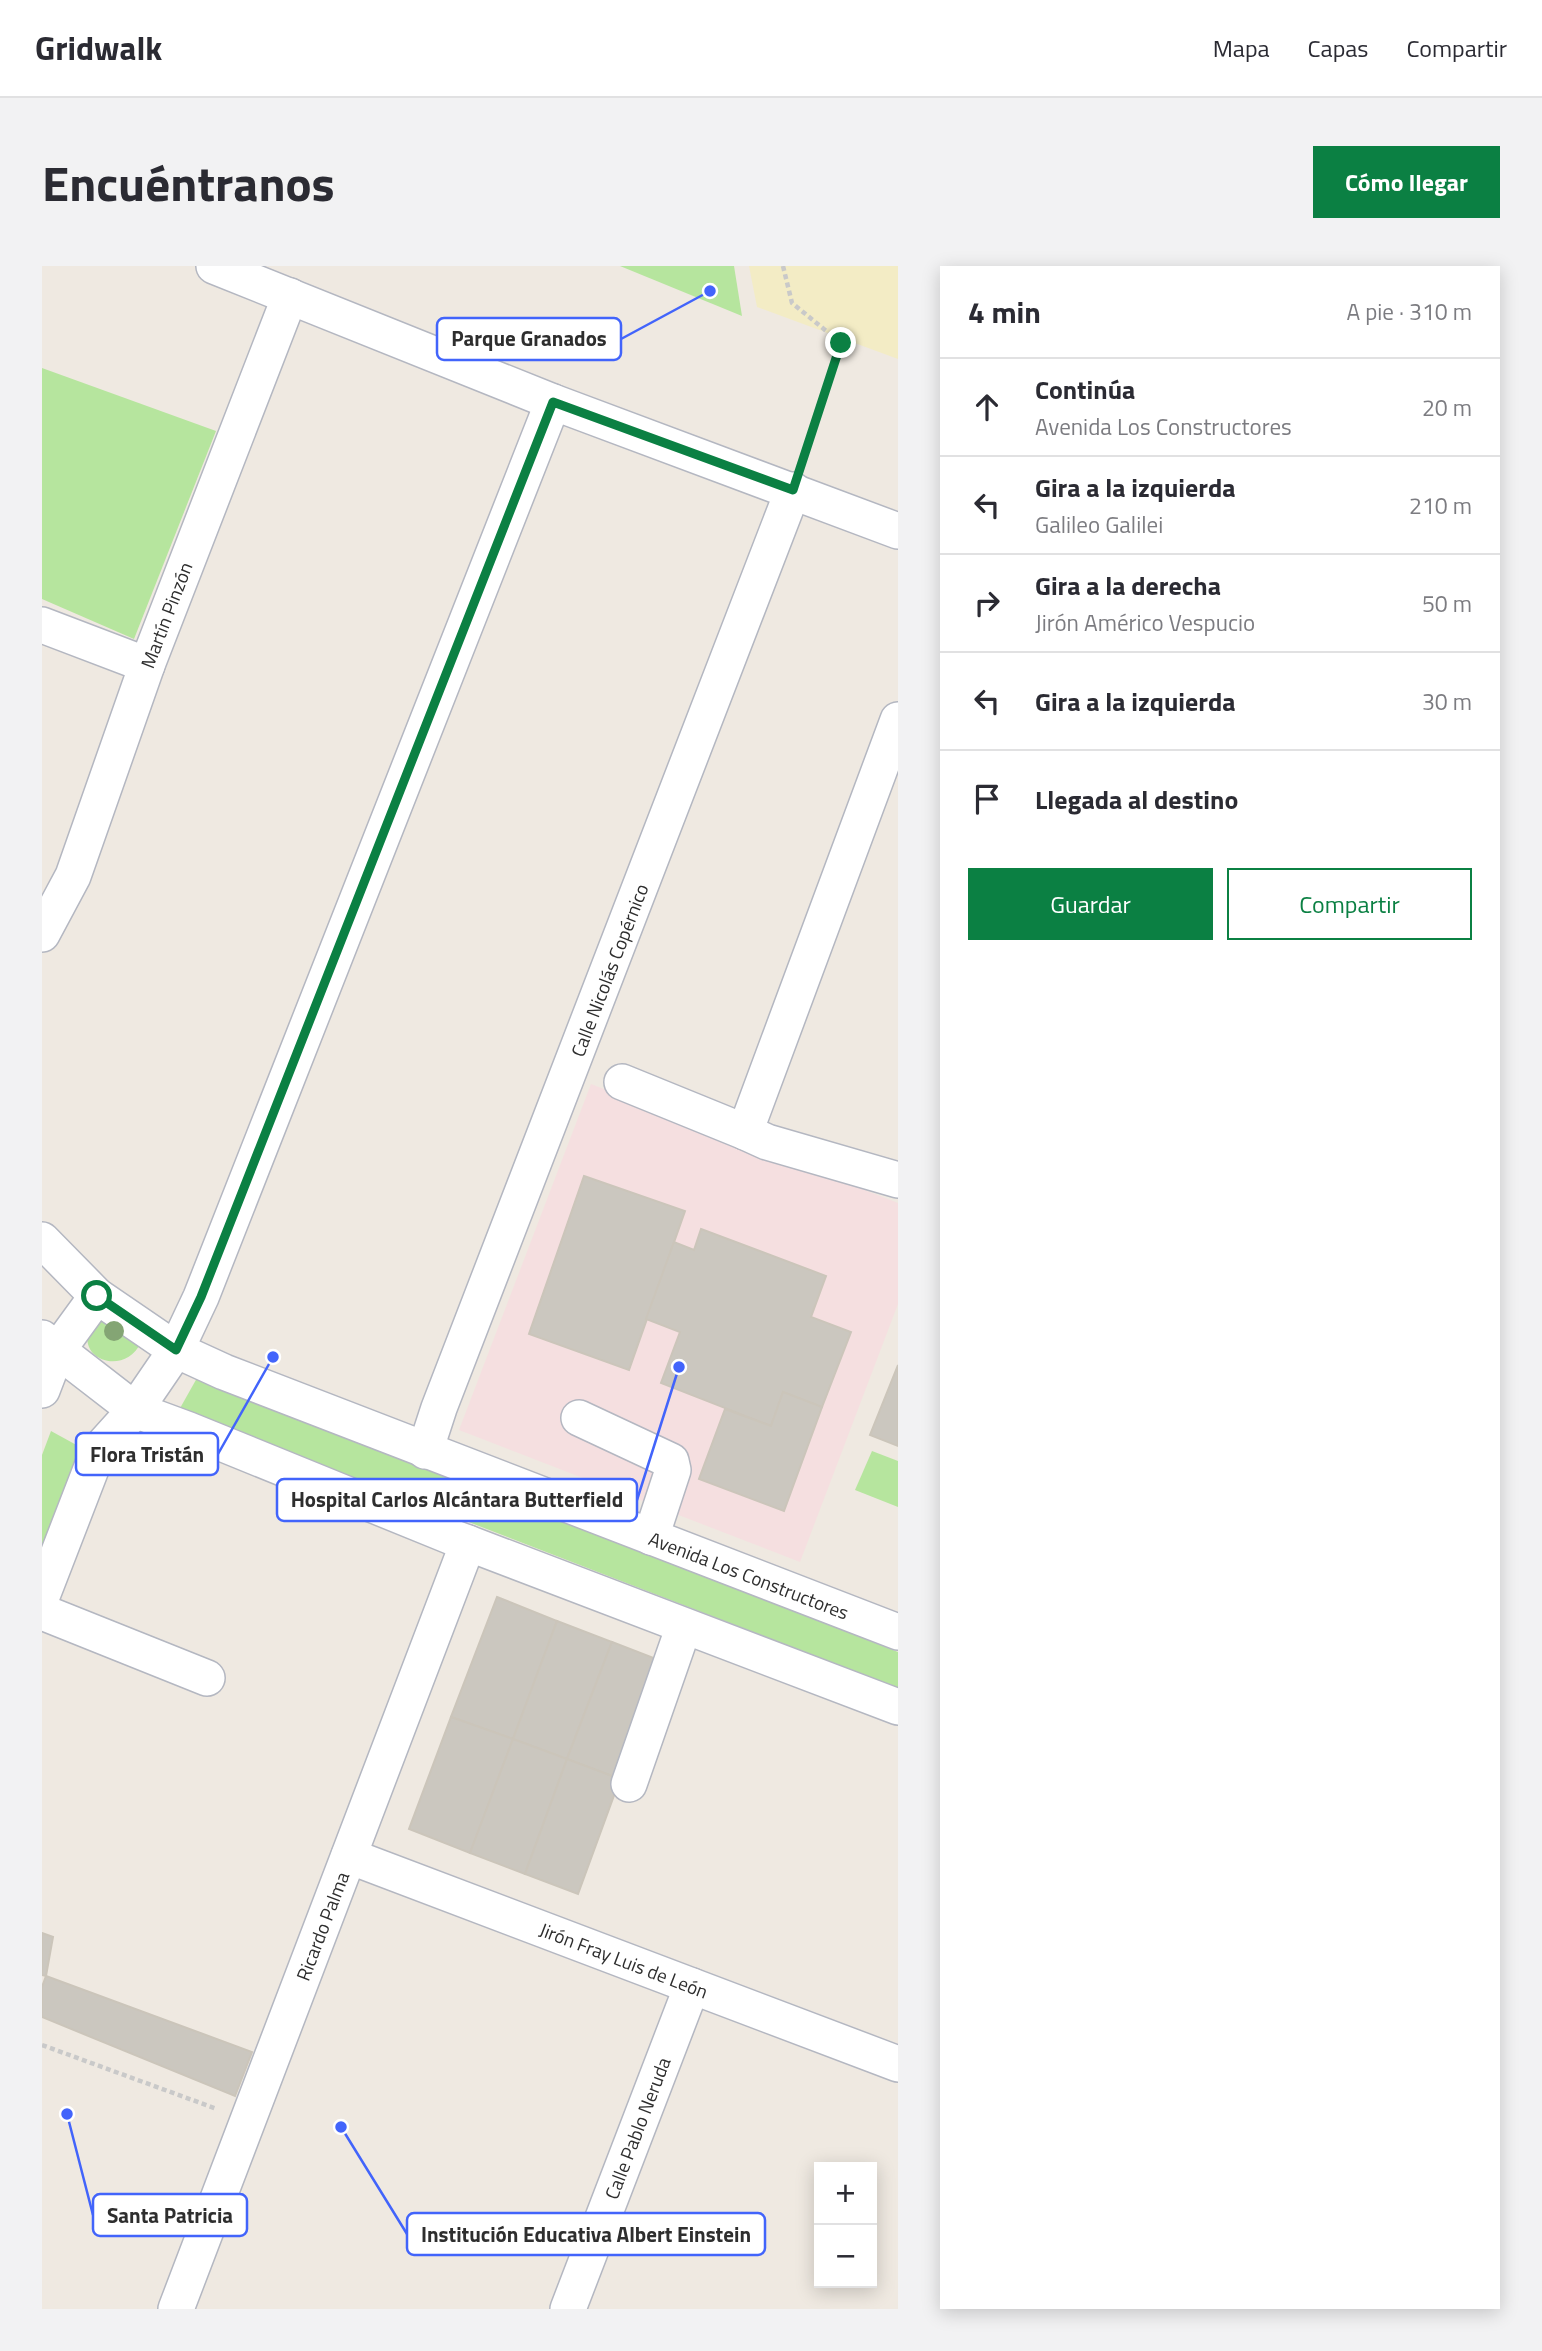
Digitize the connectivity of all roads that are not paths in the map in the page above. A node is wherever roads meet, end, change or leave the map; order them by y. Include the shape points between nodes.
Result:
1 (214, 266) edge
2 (290, 296) junction
3 (553, 402) junction
4 (793, 490) junction
5 (898, 531) edge
6 (42, 625) edge
7 (147, 665) junction
8 (898, 720) edge
9 (42, 934) edge
10 (622, 1082) dead end
11 (745, 1132) junction
12 (898, 1180) edge
13 (42, 1240) edge
14 (97, 1296) junction
15 (50, 1345) edge
16 (176, 1350) junction
17 (42, 1390) edge
18 (135, 1410) junction
19 (579, 1418) dead end
20 (425, 1451) junction
21 (651, 1537) junction
22 (468, 1543) junction
23 (42, 1596) edge
24 (42, 1612) edge
25 (684, 1626) junction
26 (898, 1632) edge
27 (206, 1678) dead end
28 (898, 1707) edge
29 (629, 1784) dead end
30 (349, 1856) junction
31 (692, 1986) junction
32 (898, 2064) edge
33 (176, 2309) edge
34 (568, 2309) edge

1 - 2 street
2 - 3 street
2 - 7 street, Martín Pinzón
3 - 4 street
3 - 16 street via 201,1297
4 - 5 street
4 - 20 street, Calle Nicolás Copérnico
6 - 7 street
7 - 9 street, Martín Pinzón via 72,876
8 - 11 street
10 - 11 street
11 - 12 street
13 - 14 street, Avenida Los Constructores
14 - 15 street
14 - 16 street, Avenida Los Constructores
15 - 17 street
15 - 18 street
16 - 18 street
16 - 20 street, Avenida Los Constructores
18 - 22 street
18 - 23 street via 98,1451
19 - 21 street via 671,1461 673,1470
20 - 21 street, Avenida Los Constructores
21 - 26 street, Avenida Los Constructores
22 - 25 street
22 - 30 street, Ricardo Palma
24 - 27 street
25 - 28 street
25 - 29 street
30 - 31 street, Jirón Fray Luis de León
30 - 33 street, Ricardo Palma
31 - 32 street, Jirón Fray Luis de León
31 - 34 street, Calle Pablo Neruda

